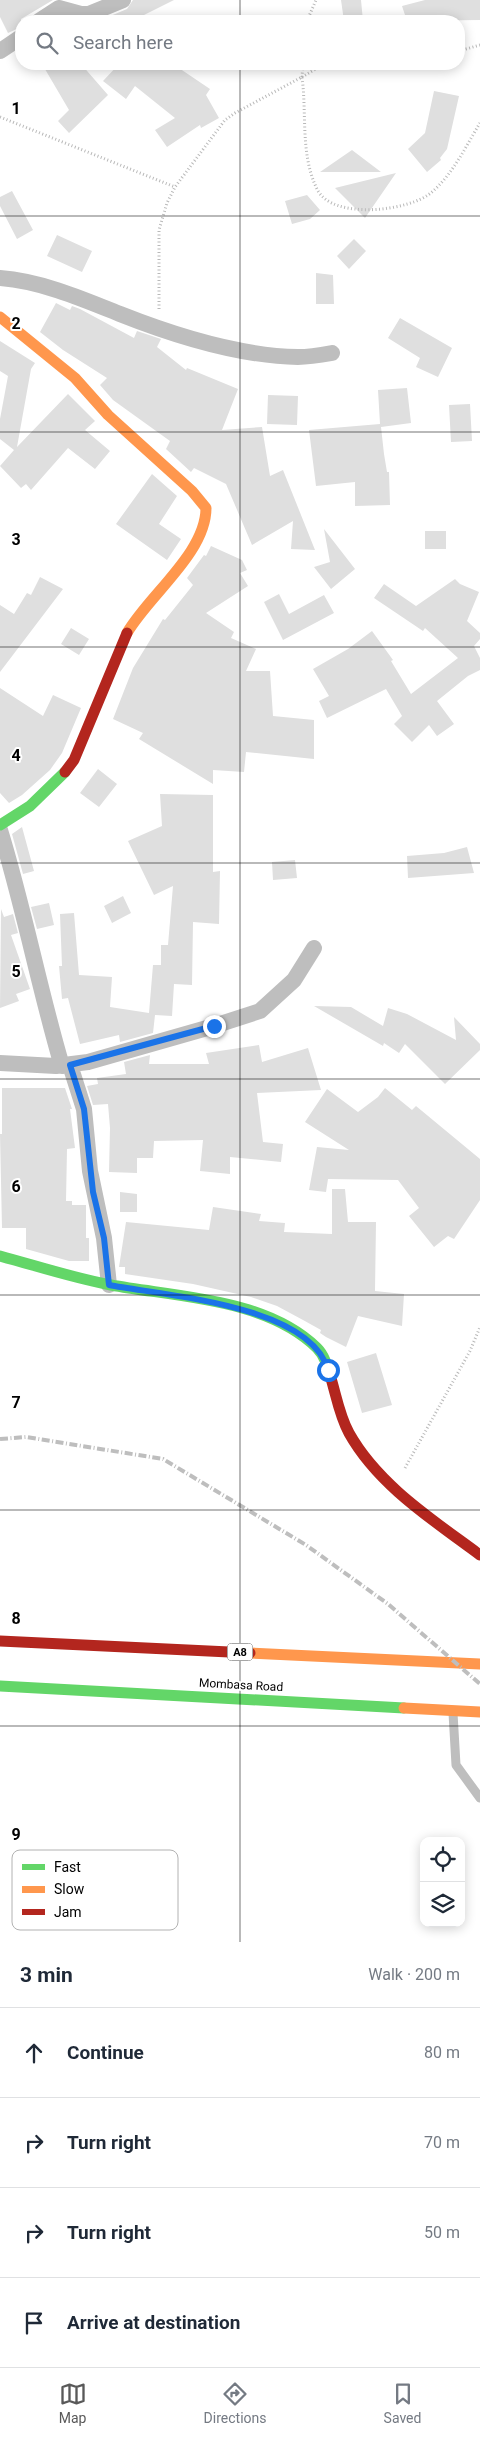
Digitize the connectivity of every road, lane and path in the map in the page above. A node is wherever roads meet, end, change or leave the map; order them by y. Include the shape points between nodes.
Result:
1 (123, 0) edge
2 (316, 0) edge
3 (48, 15) edge
4 (310, 15) edge
5 (15, 41) edge
6 (480, 45) edge
7 (465, 49) edge
8 (0, 51) edge
9 (303, 70) edge
10 (314, 70) edge
11 (302, 77) junction
12 (0, 117) edge
13 (480, 123) edge
14 (175, 187) junction
15 (0, 278) edge
16 (0, 317) edge
17 (159, 327) junction
18 (332, 353) dead end
19 (0, 825) edge
20 (0, 830) edge
21 (314, 948) dead end
22 (0, 1062) edge
23 (66, 1066) junction
24 (0, 1256) edge
25 (109, 1285) junction
26 (480, 1327) edge
27 (393, 1488) junction
28 (480, 1555) edge
29 (0, 1641) edge
30 (480, 1664) edge
31 (0, 1686) edge
32 (452, 1711) junction
33 (480, 1712) edge
34 (480, 1798) edge

1 - 3 street via 89,14 59,8
2 - 4 path
5 - 8 street
6 - 7 path
9 - 11 path
10 - 11 path
11 - 13 path via 307,163 317,190 325,199 347,208 371,211 422,200 434,191 457,161
11 - 14 path via 225,120
12 - 14 path
14 - 17 path via 159,230
15 - 17 street via 95,303
16 - 19 main road via 75,378 108,415 192,491 206,508 206,517 203,530 186,558 152,596 125,636 74,760 47,792
17 - 18 street via 259,353 300,357
20 - 23 street via 22,903 46,1010
21 - 23 street via 294,980 260,1011
22 - 23 street
23 - 25 street via 84,1109 91,1178 104,1238
24 - 25 main road
25 - 27 main road via 236,1308 286,1326 306,1338 324,1357 348,1431
26 - 27 path via 470,1351
27 - 28 main road
29 - 30 main road, A8
31 - 32 main road, Mombasa Road
32 - 33 main road, Mombasa Road
32 - 34 lane via 456,1765

